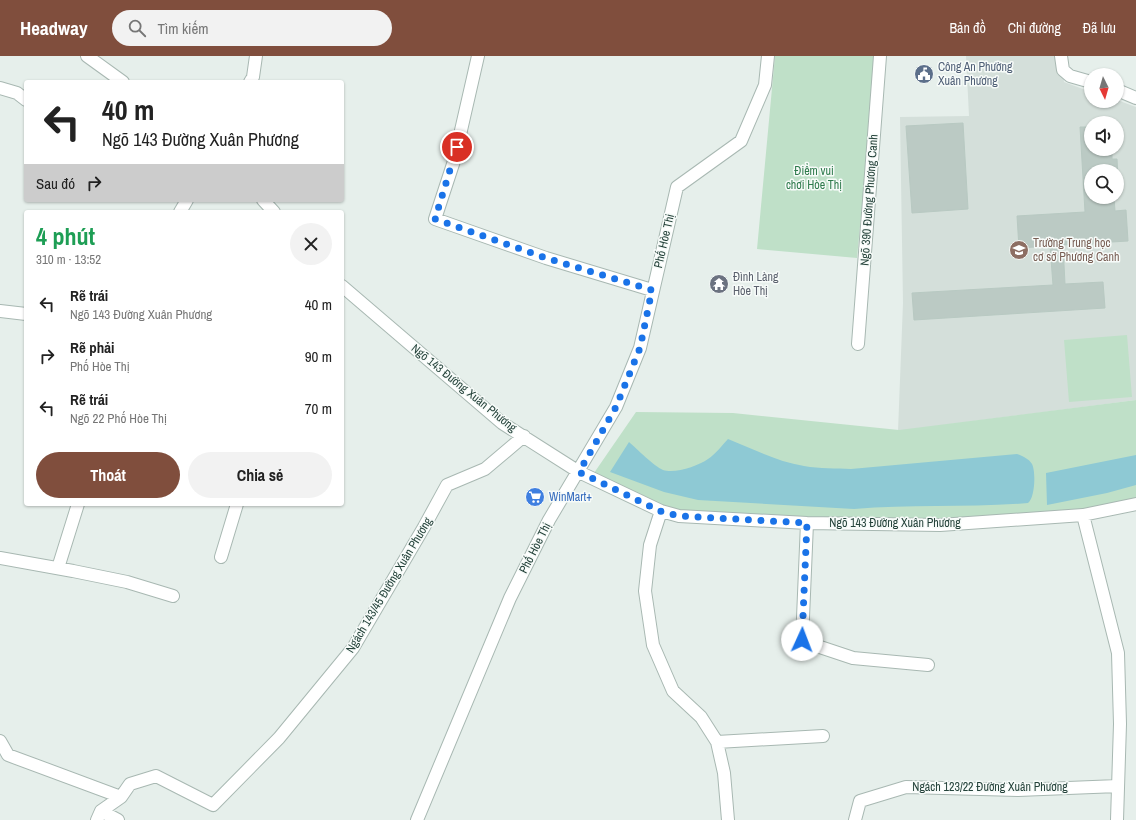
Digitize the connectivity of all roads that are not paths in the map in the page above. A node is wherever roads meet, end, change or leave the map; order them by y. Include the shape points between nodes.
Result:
1 (87, 56) edge
2 (256, 56) edge
3 (478, 56) edge
4 (768, 56) edge
5 (880, 56) edge
6 (1061, 56) edge
7 (120, 80) edge
8 (251, 80) edge
9 (1084, 80) edge
10 (0, 88) edge
11 (1124, 93) edge
12 (24, 98) edge
13 (1136, 98) edge
14 (264, 202) edge
15 (272, 210) edge
16 (344, 288) edge
17 (652, 290) junction
18 (0, 311) edge
19 (24, 314) edge
20 (858, 344) dead end
21 (524, 436) junction
22 (579, 472) junction
23 (1136, 504) edge
24 (77, 506) edge
25 (236, 506) edge
26 (660, 511) junction
27 (1083, 515) junction
28 (807, 523) junction
29 (220, 557) dead end
30 (0, 558) edge
31 (58, 568) junction
32 (173, 596) dead end
33 (928, 665) dead end
34 (823, 736) dead end
35 (0, 740) edge
36 (717, 742) junction
37 (1118, 786) junction
38 (121, 797) junction
39 (99, 816) edge
40 (118, 820) edge
41 (417, 820) edge
42 (728, 820) edge
43 (855, 820) edge
44 (1117, 820) edge

1 - 7 street
2 - 8 street
3 - 17 street via 454,161 435,219 546,258
4 - 17 street, Phố Hòe Thị via 765,85 741,141 677,187
5 - 20 street, Ngõ 390 Đường Phương Canh
6 - 9 street via 1063,70 1070,76
10 - 12 street via 17,93
11 - 13 street
14 - 15 street
16 - 21 street, Ngõ 143 Đường Xuân Phương via 502,423
17 - 22 street, Phố Hòe Thị via 640,348 619,400
18 - 19 street
21 - 22 street, Ngõ 143 Đường Xuân Phương
21 - 38 street, Ngách 143/45 Đường Xuân Phương via 485,469 447,485 353,648 279,738 213,805 156,776 130,784
22 - 26 street, Ngõ 143 Đường Xuân Phương
22 - 41 street, Phố Hòe Thị via 549,520 510,598
23 - 27 street, Ngõ 143 Đường Xuân Phương
24 - 31 street
25 - 29 street
26 - 28 street, Ngõ 143 Đường Xuân Phương via 679,516
26 - 36 street via 650,546 645,591 653,645 673,691 701,717
27 - 28 street, Ngõ 143 Đường Xuân Phương via 940,525
27 - 37 street via 1118,653
28 - 33 street via 802,640 853,658
30 - 31 street
31 - 32 street via 127,582
34 - 36 street
35 - 38 street via 8,755
36 - 42 street via 724,773
37 - 43 street, Ngách 123/22 Đường Xuân Phương via 1018,790 906,787 860,801
37 - 44 street
38 - 39 street, Ngách 143/45 Đường Xuân Phương
39 - 40 street

